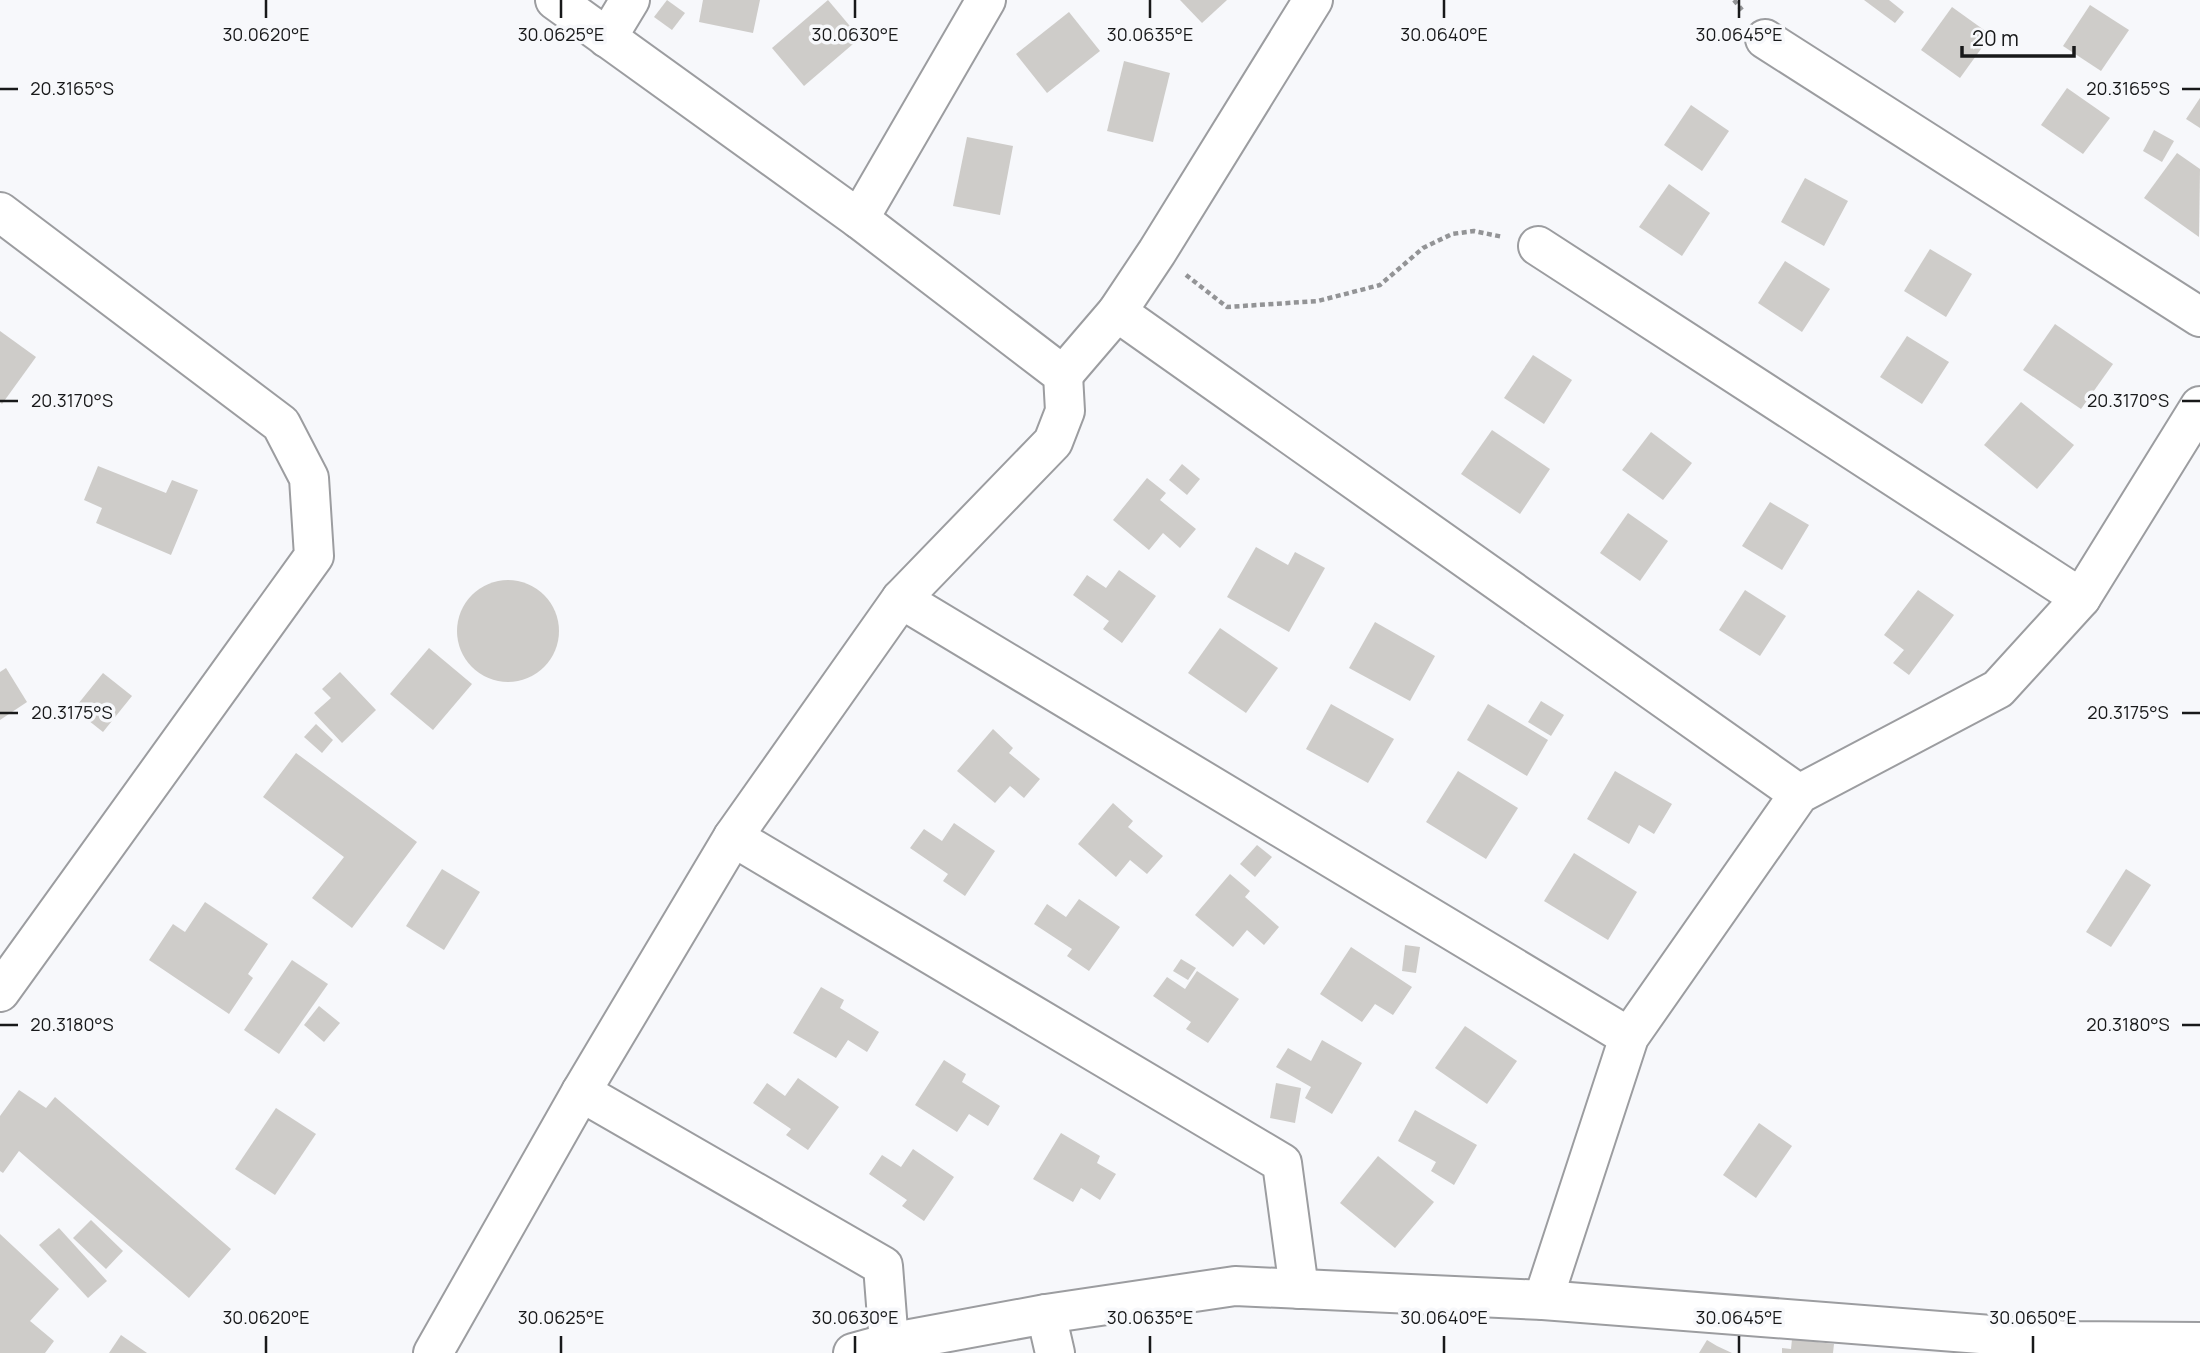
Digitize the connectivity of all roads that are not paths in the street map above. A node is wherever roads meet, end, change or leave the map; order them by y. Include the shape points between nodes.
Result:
1 (555, 0) edge
2 (630, 0) edge
3 (986, 0) edge
4 (1312, 0) edge
5 (607, 38) junction
6 (1765, 39) dead end
7 (0, 212) edge
8 (859, 219) junction
9 (1538, 246) road end
10 (1117, 312) junction
11 (2200, 317) edge
12 (1063, 375) junction
13 (2200, 406) edge
14 (2081, 598) junction
15 (901, 599) junction
16 (1799, 794) junction
17 (733, 837) junction
18 (0, 992) edge
19 (1629, 1037) junction
20 (581, 1092) junction
21 (1299, 1289) junction
22 (1543, 1300) junction
23 (1046, 1314) junction
24 (2200, 1342) edge
25 (890, 1343) junction
26 (433, 1353) edge
27 (853, 1353) edge
28 (1055, 1353) edge

1 - 5 street
2 - 5 street
3 - 8 street
4 - 10 street
5 - 8 street
6 - 11 street
7 - 18 street via 281,424 309,478 314,556
8 - 12 street
9 - 14 street
10 - 12 street
10 - 16 street
12 - 15 street via 1065,411 1053,442
13 - 14 street
14 - 16 street via 1998,690
15 - 17 street
15 - 19 street
16 - 19 street
17 - 20 street
17 - 21 street via 1282,1163
19 - 22 street
20 - 25 street via 883,1266
20 - 26 street
21 - 22 street
21 - 23 street via 1235,1286
22 - 24 street via 2070,1341
23 - 25 street
23 - 28 street
25 - 27 street

